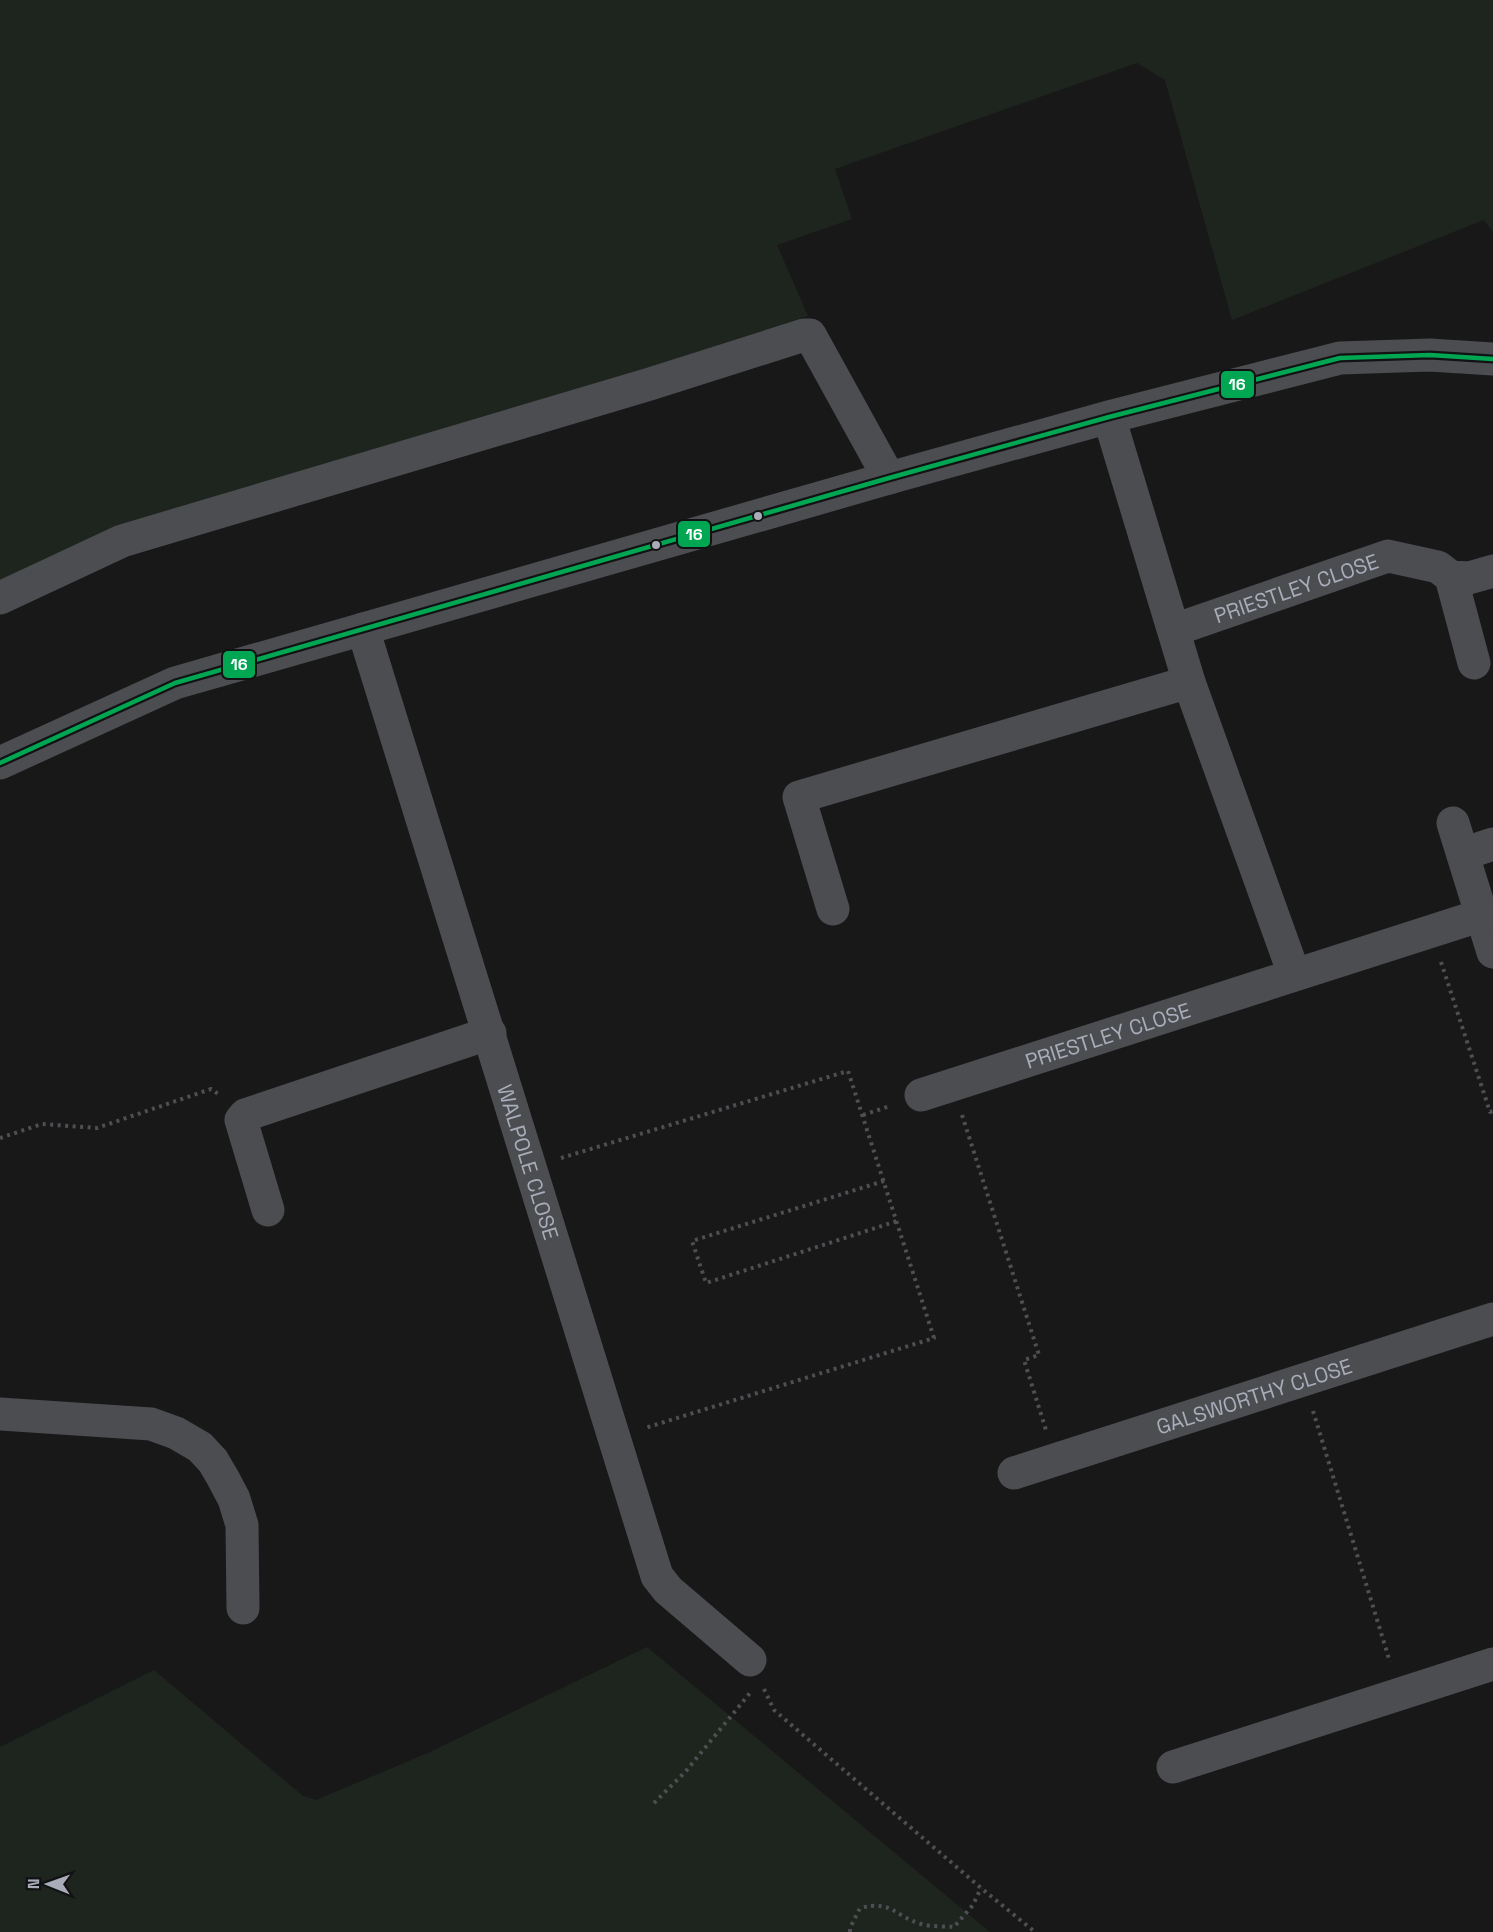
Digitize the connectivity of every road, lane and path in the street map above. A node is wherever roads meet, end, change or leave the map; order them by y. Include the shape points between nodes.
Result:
1 (1493, 358) edge
2 (1109, 417) junction
3 (889, 477) junction
4 (1493, 571) edge
5 (1451, 577) junction
6 (0, 598) edge
7 (363, 629) junction
8 (1174, 630) junction
9 (1474, 663) dead end
10 (1189, 682) junction
11 (0, 763) edge
12 (1453, 823) dead end
13 (1478, 849) edge
14 (833, 909) dead end
15 (1431, 931) junction
16 (1489, 936) edge
17 (1294, 974) junction
18 (490, 1034) junction
19 (952, 1084) junction
20 (921, 1095) dead end
21 (1493, 1112) edge
22 (245, 1114) junction
23 (0, 1138) edge
24 (531, 1167) junction
25 (884, 1181) junction
26 (268, 1210) dead end
27 (897, 1221) junction
28 (1493, 1319) edge
29 (1304, 1380) junction
30 (0, 1414) edge
31 (615, 1438) junction
32 (1055, 1459) junction
33 (1014, 1473) dead end
34 (243, 1608) dead end
35 (1493, 1664) edge
36 (755, 1670) junction
37 (1400, 1694) junction
38 (1173, 1767) dead end
39 (654, 1803) dead end
40 (981, 1888) junction
41 (850, 1932) edge
42 (1035, 1932) edge

1 - 2 street via 1340,358
2 - 3 street
2 - 8 street
3 - 6 street via 810,335 804,335 122,541
3 - 7 street
4 - 5 street via 1470,578
5 - 8 street, PRIESTLEY CLOSE via 1437,567 1388,556
5 - 9 street
7 - 11 street via 175,683
7 - 18 street, WALPOLE CLOSE
8 - 10 street
10 - 14 street via 799,797
10 - 17 street
12 - 13 street, PRIESTLEY CLOSE
13 - 16 street, PRIESTLEY CLOSE
15 - 16 street, PRIESTLEY CLOSE
15 - 17 street, PRIESTLEY CLOSE
15 - 21 path
17 - 19 street, PRIESTLEY CLOSE
18 - 22 street
18 - 24 street, WALPOLE CLOSE
19 - 20 street, PRIESTLEY CLOSE
19 - 32 path via 1039,1355 1024,1360
22 - 23 path via 212,1089 96,1128 42,1124
22 - 26 street via 242,1120
24 - 25 path via 848,1071
24 - 31 street, WALPOLE CLOSE
25 - 27 path
25 - 27 path via 692,1241 706,1283
27 - 31 path via 934,1338
28 - 29 street, GALSWORTHY CLOSE
29 - 32 street, GALSWORTHY CLOSE
29 - 37 path
30 - 34 street via 151,1424 200,1447 223,1478 242,1525
31 - 36 street, WALPOLE CLOSE via 657,1576
32 - 33 street, GALSWORTHY CLOSE
35 - 37 street
36 - 39 path via 686,1772
36 - 40 path via 774,1710
37 - 38 street
40 - 41 path via 973,1905 954,1927 921,1924 876,1904 860,1908
40 - 42 path

